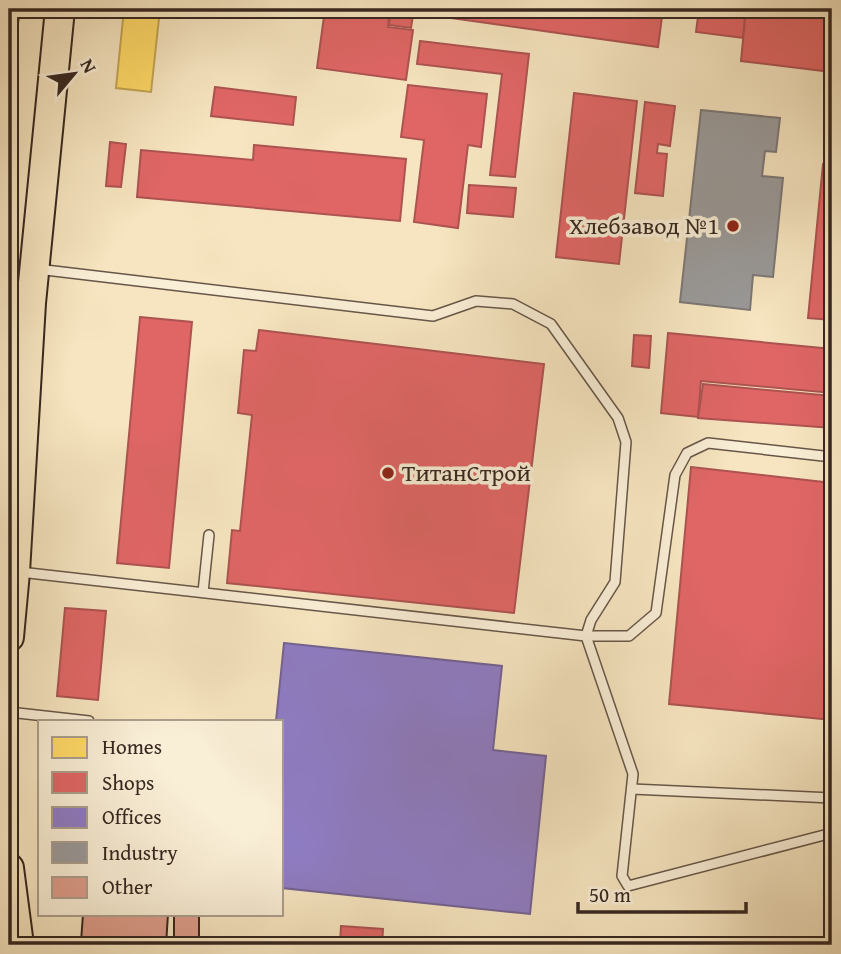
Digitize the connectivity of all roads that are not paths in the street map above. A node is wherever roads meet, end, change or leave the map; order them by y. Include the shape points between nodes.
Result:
1 (10, 9) edge
2 (60, 9) edge
3 (9, 20) edge
4 (35, 269) junction
5 (20, 301) edge
6 (832, 457) edge
7 (209, 535) dead end
8 (15, 572) junction
9 (203, 592) junction
10 (586, 635) junction
11 (9, 636) edge
12 (9, 712) edge
13 (80, 720) edge
14 (632, 789) junction
15 (832, 797) edge
16 (832, 833) edge
17 (9, 868) edge
18 (19, 945) edge

1 - 3 street
2 - 4 main road
4 - 5 main road
4 - 10 lane via 433,316 476,301 513,303 551,324 618,418 626,442 615,582
5 - 8 main road
6 - 10 lane via 708,443 687,453 675,475 656,613 629,636
7 - 9 lane
8 - 9 lane
8 - 11 main road
9 - 10 lane
10 - 14 lane via 634,774
12 - 13 lane
14 - 15 lane
14 - 16 lane via 622,876 628,886
17 - 18 main road

